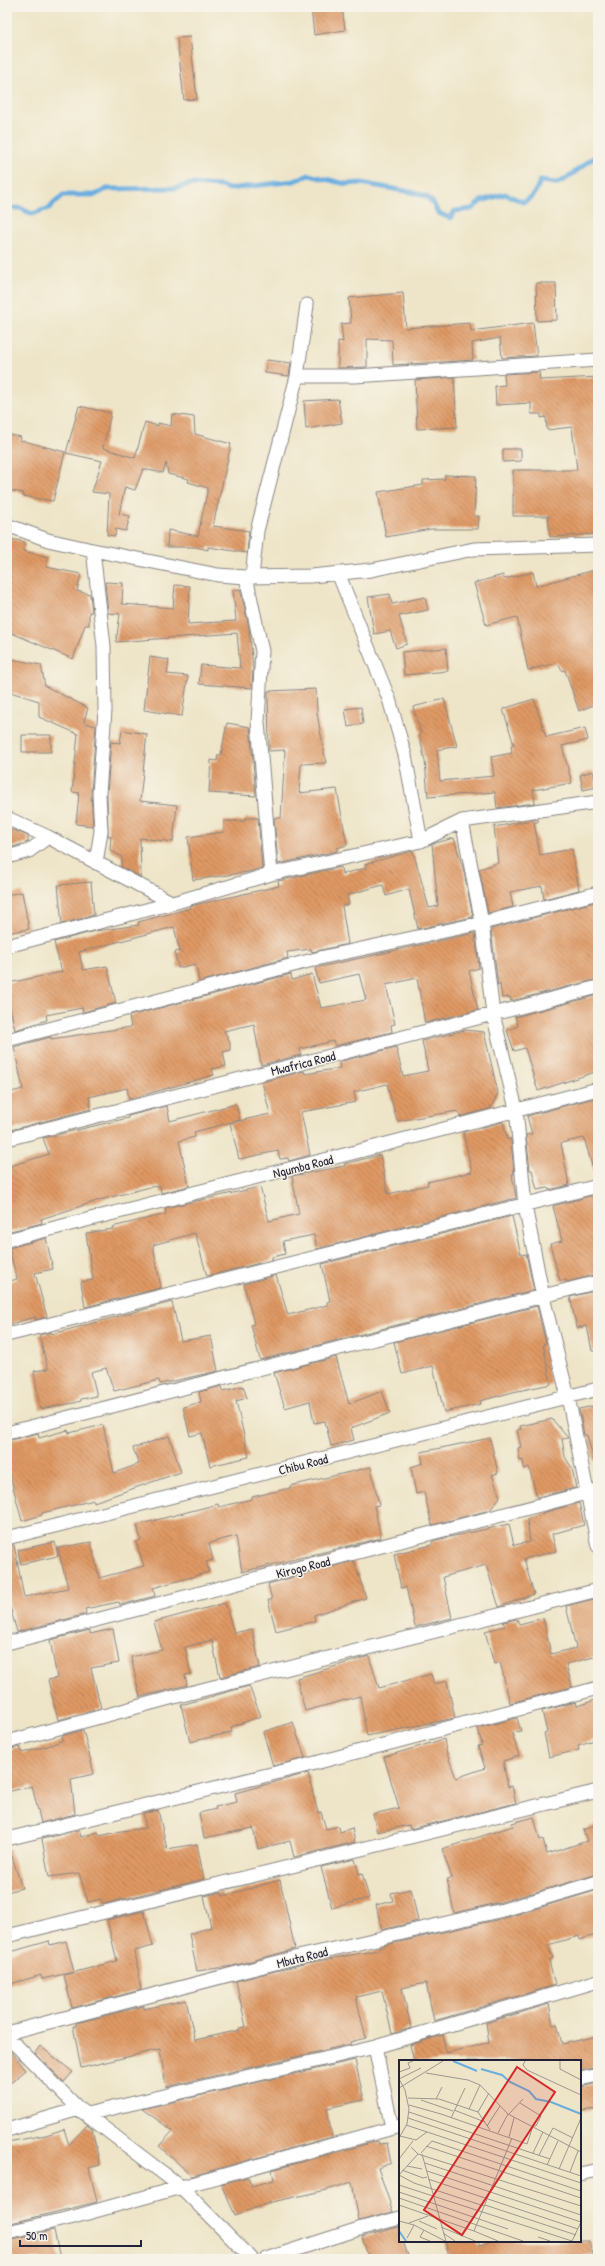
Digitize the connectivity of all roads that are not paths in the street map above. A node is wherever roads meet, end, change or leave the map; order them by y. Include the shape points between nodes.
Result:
1 (307, 305) dead end
2 (598, 360) edge
3 (297, 376) junction
4 (7, 525) edge
5 (598, 545) edge
6 (94, 550) junction
7 (338, 573) junction
8 (249, 577) junction
9 (598, 802) edge
10 (7, 818) edge
11 (462, 821) junction
12 (48, 837) junction
13 (421, 841) junction
14 (7, 857) edge
15 (96, 863) junction
16 (271, 874) junction
17 (598, 893) edge
18 (173, 903) junction
19 (482, 923) junction
20 (7, 946) edge
21 (598, 987) edge
22 (493, 1014) junction
23 (7, 1040) edge
24 (598, 1089) edge
25 (516, 1109) junction
26 (7, 1139) edge
27 (598, 1186) edge
28 (525, 1206) junction
29 (7, 1240) edge
30 (598, 1282) edge
31 (543, 1297) junction
32 (7, 1335) edge
33 (598, 1389) edge
34 (568, 1397) junction
35 (7, 1433) edge
36 (592, 1492) edge
37 (7, 1538) edge
38 (598, 1546) edge
39 (598, 1590) edge
40 (7, 1643) edge
41 (598, 1688) edge
42 (7, 1742) edge
43 (598, 1790) edge
44 (7, 1839) edge
45 (598, 1882) edge
46 (7, 1936) edge
47 (598, 1981) edge
48 (7, 2033) edge
49 (7, 2036) edge
50 (374, 2046) junction
51 (598, 2075) edge
52 (581, 2080) edge
53 (83, 2112) junction
54 (396, 2127) edge
55 (7, 2130) edge
56 (598, 2170) edge
57 (581, 2174) edge
58 (180, 2186) junction
59 (399, 2218) edge
60 (7, 2232) edge
61 (252, 2259) edge
62 (266, 2259) edge

1 - 3 street
2 - 3 street via 355,376
3 - 8 street via 257,531
4 - 6 street via 48,540
5 - 7 street via 474,549 371,570
6 - 8 street via 218,576
6 - 15 street via 104,646 105,710 99,794 101,831
7 - 8 street
7 - 13 street via 389,699 405,755
8 - 16 street via 262,651 258,722
9 - 11 street
10 - 12 street
11 - 13 street
11 - 19 street
12 - 14 street via 29,851
12 - 15 street
13 - 16 street
15 - 18 street
16 - 18 street
17 - 19 street
18 - 20 street
19 - 22 street
19 - 23 street via 324,957
21 - 22 street, Mwafrica Road
22 - 25 street
22 - 26 street, Mwafrica Road
24 - 25 street, Ngumba Road
25 - 28 street
25 - 29 street, Ngumba Road
27 - 28 street
28 - 31 street
28 - 32 street
30 - 31 street
31 - 34 street
31 - 35 street
33 - 34 street, Chibu Road
34 - 36 street
34 - 37 street, Chibu Road
36 - 38 street
36 - 40 street, Kirogo Road
39 - 42 street via 170,1698
41 - 44 street via 304,1766
43 - 46 street
45 - 48 street, Mbuta Road via 503,1910 294,1958
47 - 50 street
49 - 53 street
50 - 53 street
50 - 54 street
51 - 52 street
53 - 55 street
53 - 58 street
54 - 58 street
56 - 57 street
58 - 60 street via 70,2218
58 - 61 street
59 - 62 street

